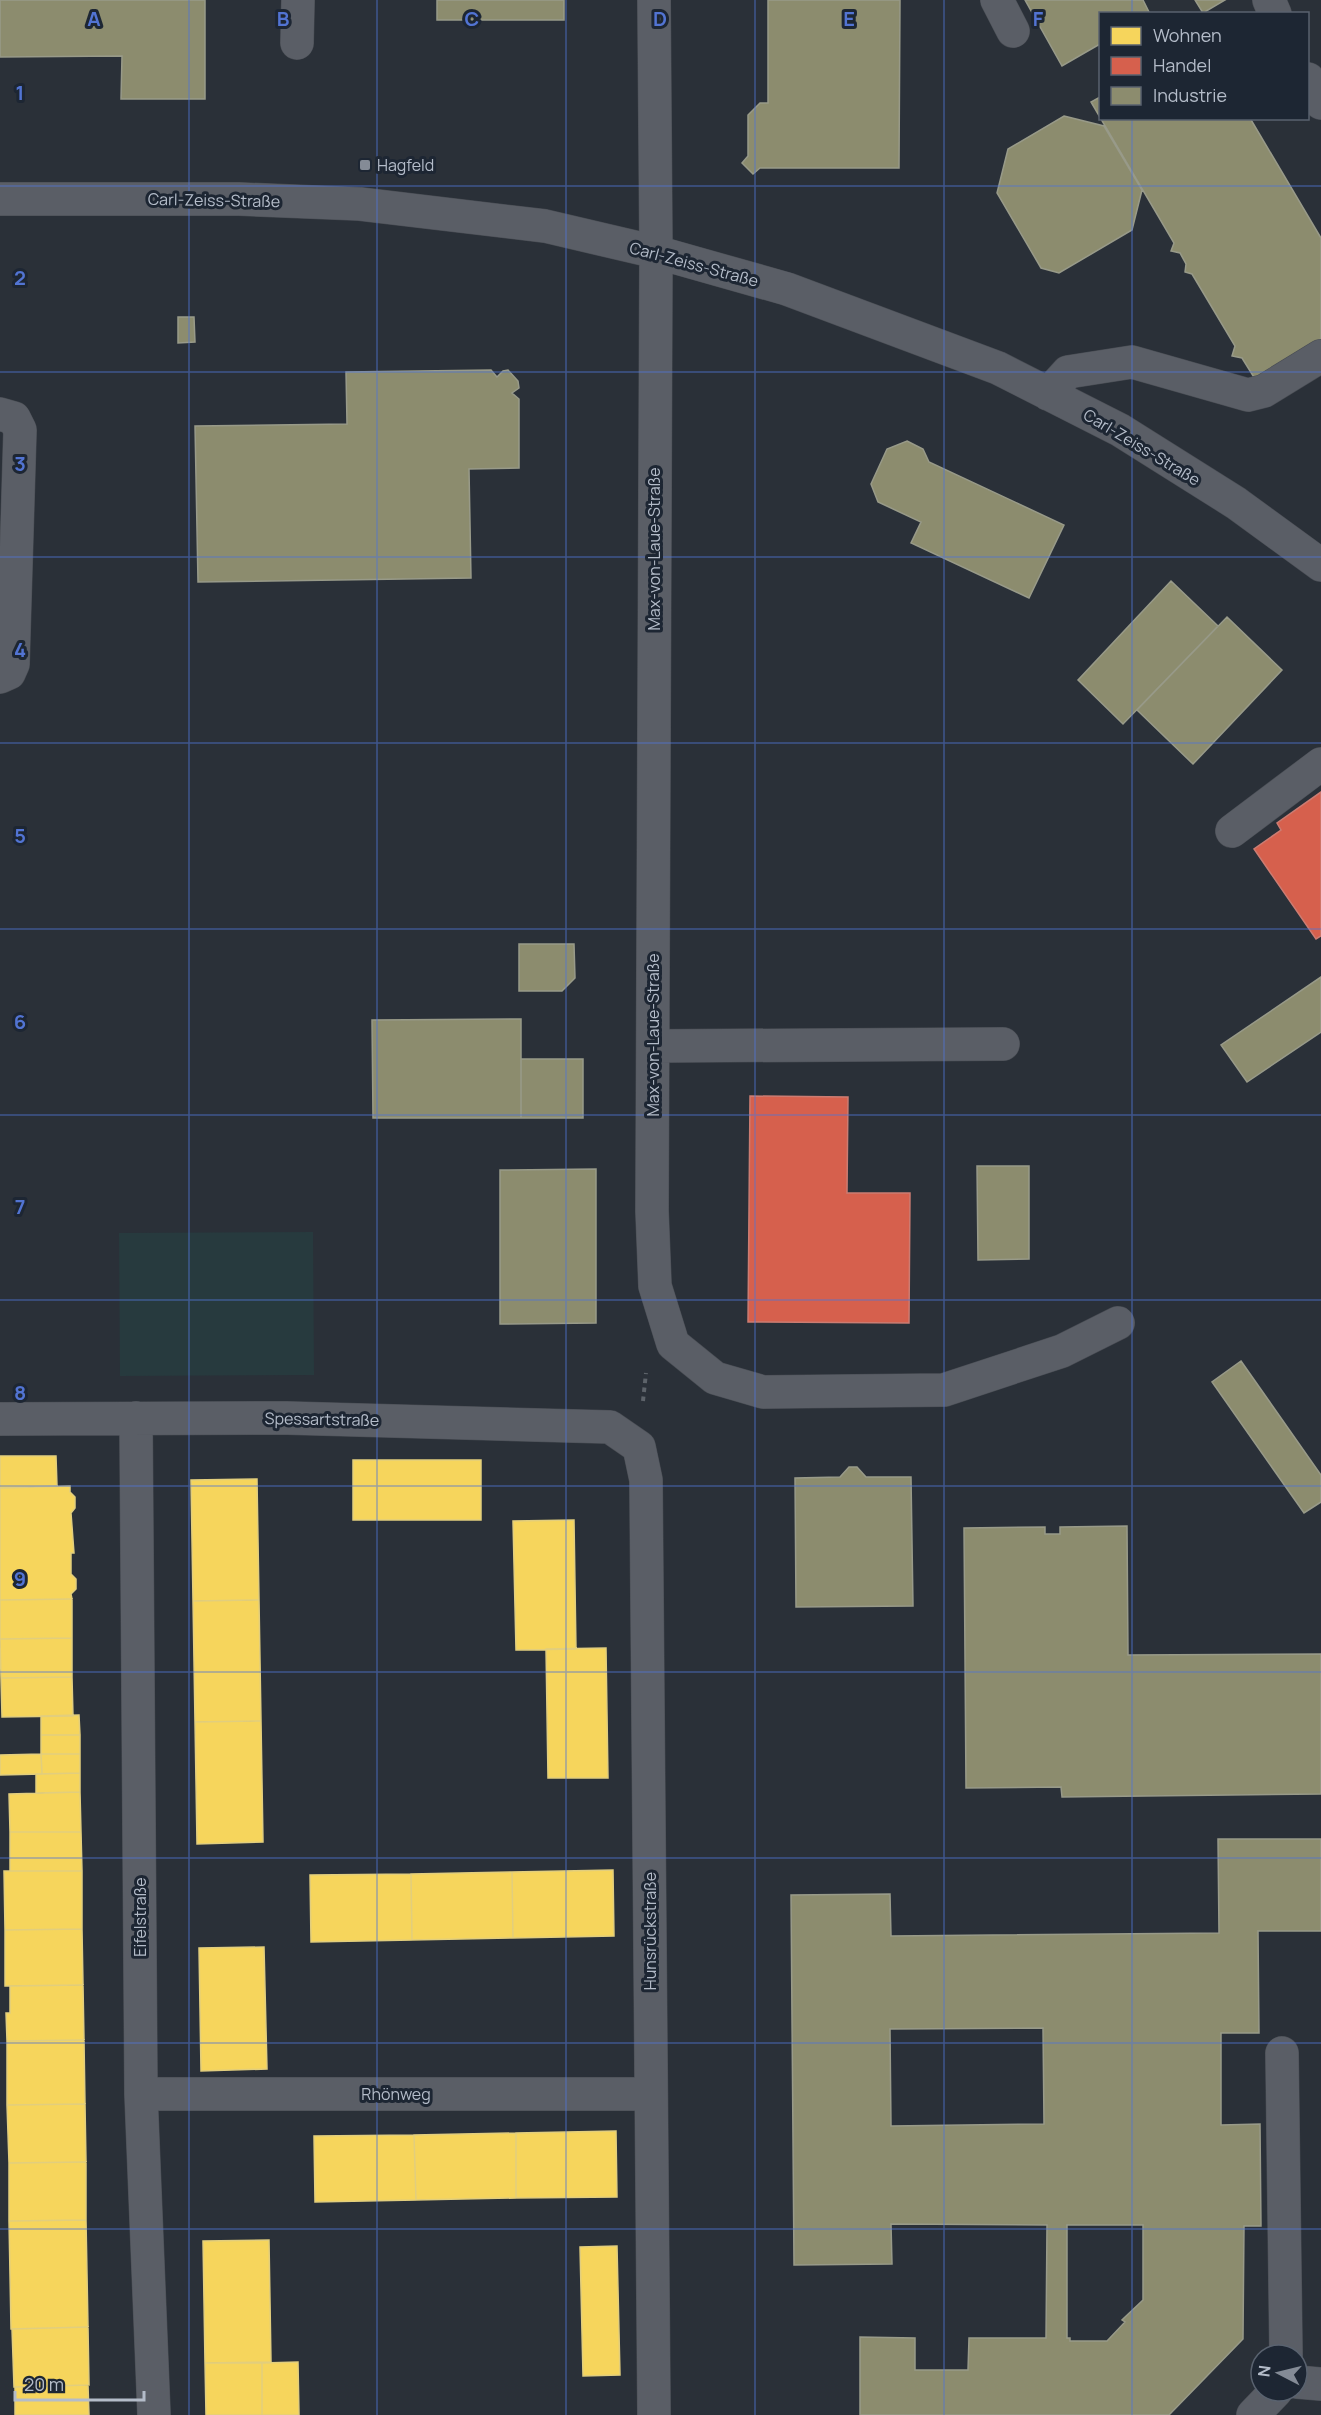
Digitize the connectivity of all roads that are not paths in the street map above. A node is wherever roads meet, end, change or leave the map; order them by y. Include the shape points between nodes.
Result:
1 (298, 0) edge
2 (654, 0) edge
3 (997, 0) edge
4 (1013, 31) dead end
5 (297, 43) dead end
6 (1309, 81) edge
7 (1321, 103) edge
8 (0, 199) edge
9 (657, 252) junction
10 (1321, 356) edge
11 (1048, 394) junction
12 (0, 414) edge
13 (1321, 565) edge
14 (0, 677) edge
15 (1321, 764) edge
16 (1232, 831) dead end
17 (1003, 1044) dead end
18 (653, 1046) junction
19 (1118, 1323) dead end
20 (136, 1418) junction
21 (0, 1419) edge
22 (639, 1447) joint
23 (1282, 2053) dead end
24 (141, 2094) junction
25 (651, 2094) junction
26 (1286, 2343) edge
27 (154, 2415) edge
28 (654, 2415) edge

1 - 5 street
2 - 9 street, Max-von-Laue-Straße
3 - 4 street
6 - 7 street
8 - 9 street, Carl-Zeiss-Straße via 239,199 360,204 545,226
9 - 11 street, Carl-Zeiss-Straße via 787,289 998,368
9 - 18 street, Max-von-Laue-Straße
10 - 11 street via 1264,391 1248,395 1132,362 1068,372
11 - 13 street, Carl-Zeiss-Straße via 1120,430 1236,503
12 - 14 street via 14,418 20,430 13,664
15 - 16 street
17 - 18 street
18 - 19 street, Max-von-Laue-Straße via 655,1286 672,1344 715,1378 763,1392 944,1390 1062,1351
20 - 21 street, Spessartstraße
20 - 22 street, Spessartstraße via 610,1427
20 - 24 street, Eifelstraße
22 - 25 street, Hunsrückstraße via 646,1480
23 - 26 street
24 - 25 street, Rhönweg
24 - 27 street, Eifelstraße
25 - 28 street, Hunsrückstraße

